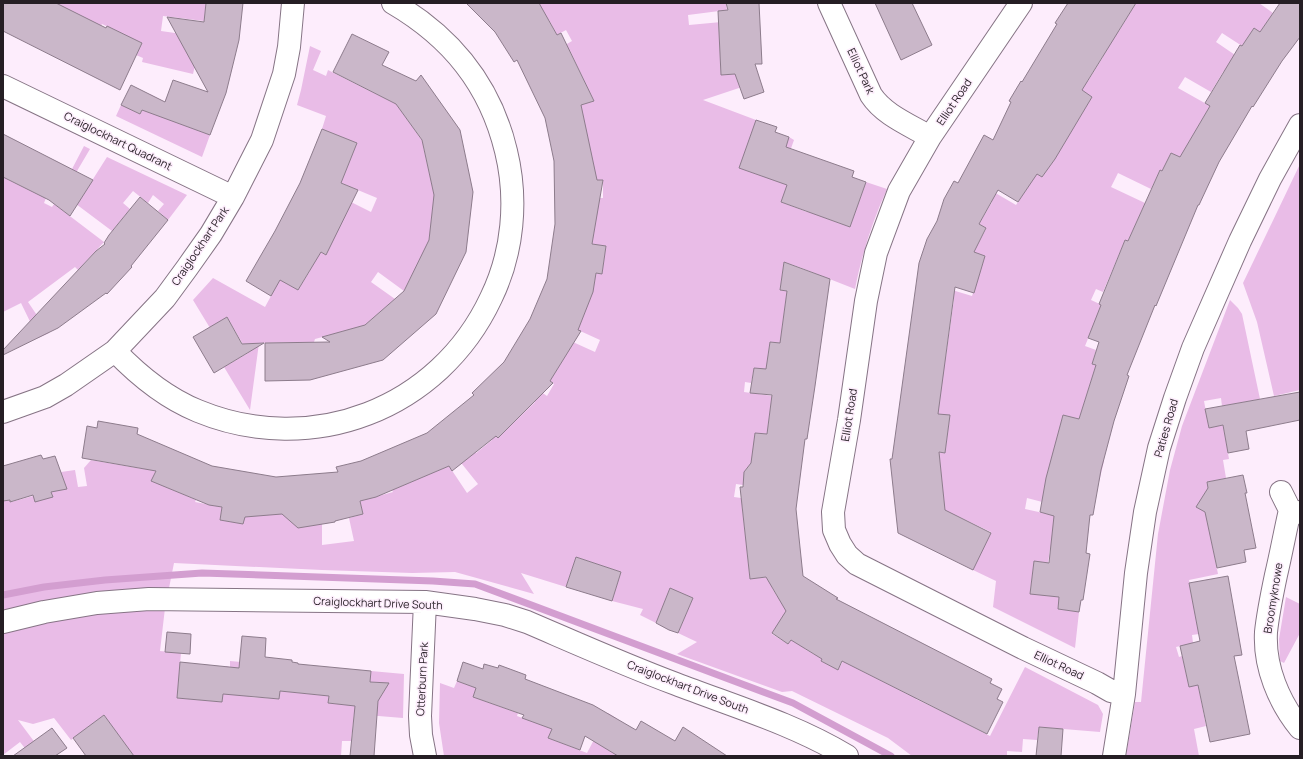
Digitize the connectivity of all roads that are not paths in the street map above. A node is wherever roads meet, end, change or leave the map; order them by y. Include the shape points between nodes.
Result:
1 (293, 3) edge
2 (393, 3) edge
3 (829, 3) edge
4 (1021, 3) edge
5 (3, 86) edge
6 (1300, 125) edge
7 (930, 137) junction
8 (233, 197) junction
9 (115, 351) junction
10 (3, 412) edge
11 (1290, 505) edge
12 (426, 602) junction
13 (3, 622) edge
14 (1124, 694) junction
15 (1300, 728) edge
16 (425, 756) edge
17 (847, 756) edge
18 (1114, 756) edge

1 - 8 street, Craiglockhart Park via 284,74 262,140
2 - 9 street via 434,31 469,69 494,113 509,162 513,214 504,264 485,312 455,354 417,388 396,402 372,413 323,426 272,429 221,420 186,405 153,386
3 - 7 street, Elliot Park via 876,102 886,111
4 - 7 street, Elliot Road
5 - 8 street, Craiglockhart Quadrant
6 - 14 street, Paties Road via 1240,241 1193,348 1159,448 1145,512 1135,581
7 - 14 street, Elliot Road via 899,191 876,253 866,301 833,512 834,530 847,555 857,564 1111,691
8 - 9 street, Craiglockhart Park via 211,234 165,298
9 - 10 street, Craiglockhart Park via 45,397
11 - 15 street, Broomyknowe via 1266,633 1268,658 1277,692
12 - 13 street, Craiglockhart Drive South via 149,599 97,603
12 - 16 street, Otterburn Park via 420,716
12 - 17 street, Craiglockhart Drive South via 490,612 527,622 673,683 765,717
14 - 18 street, Paties Road

